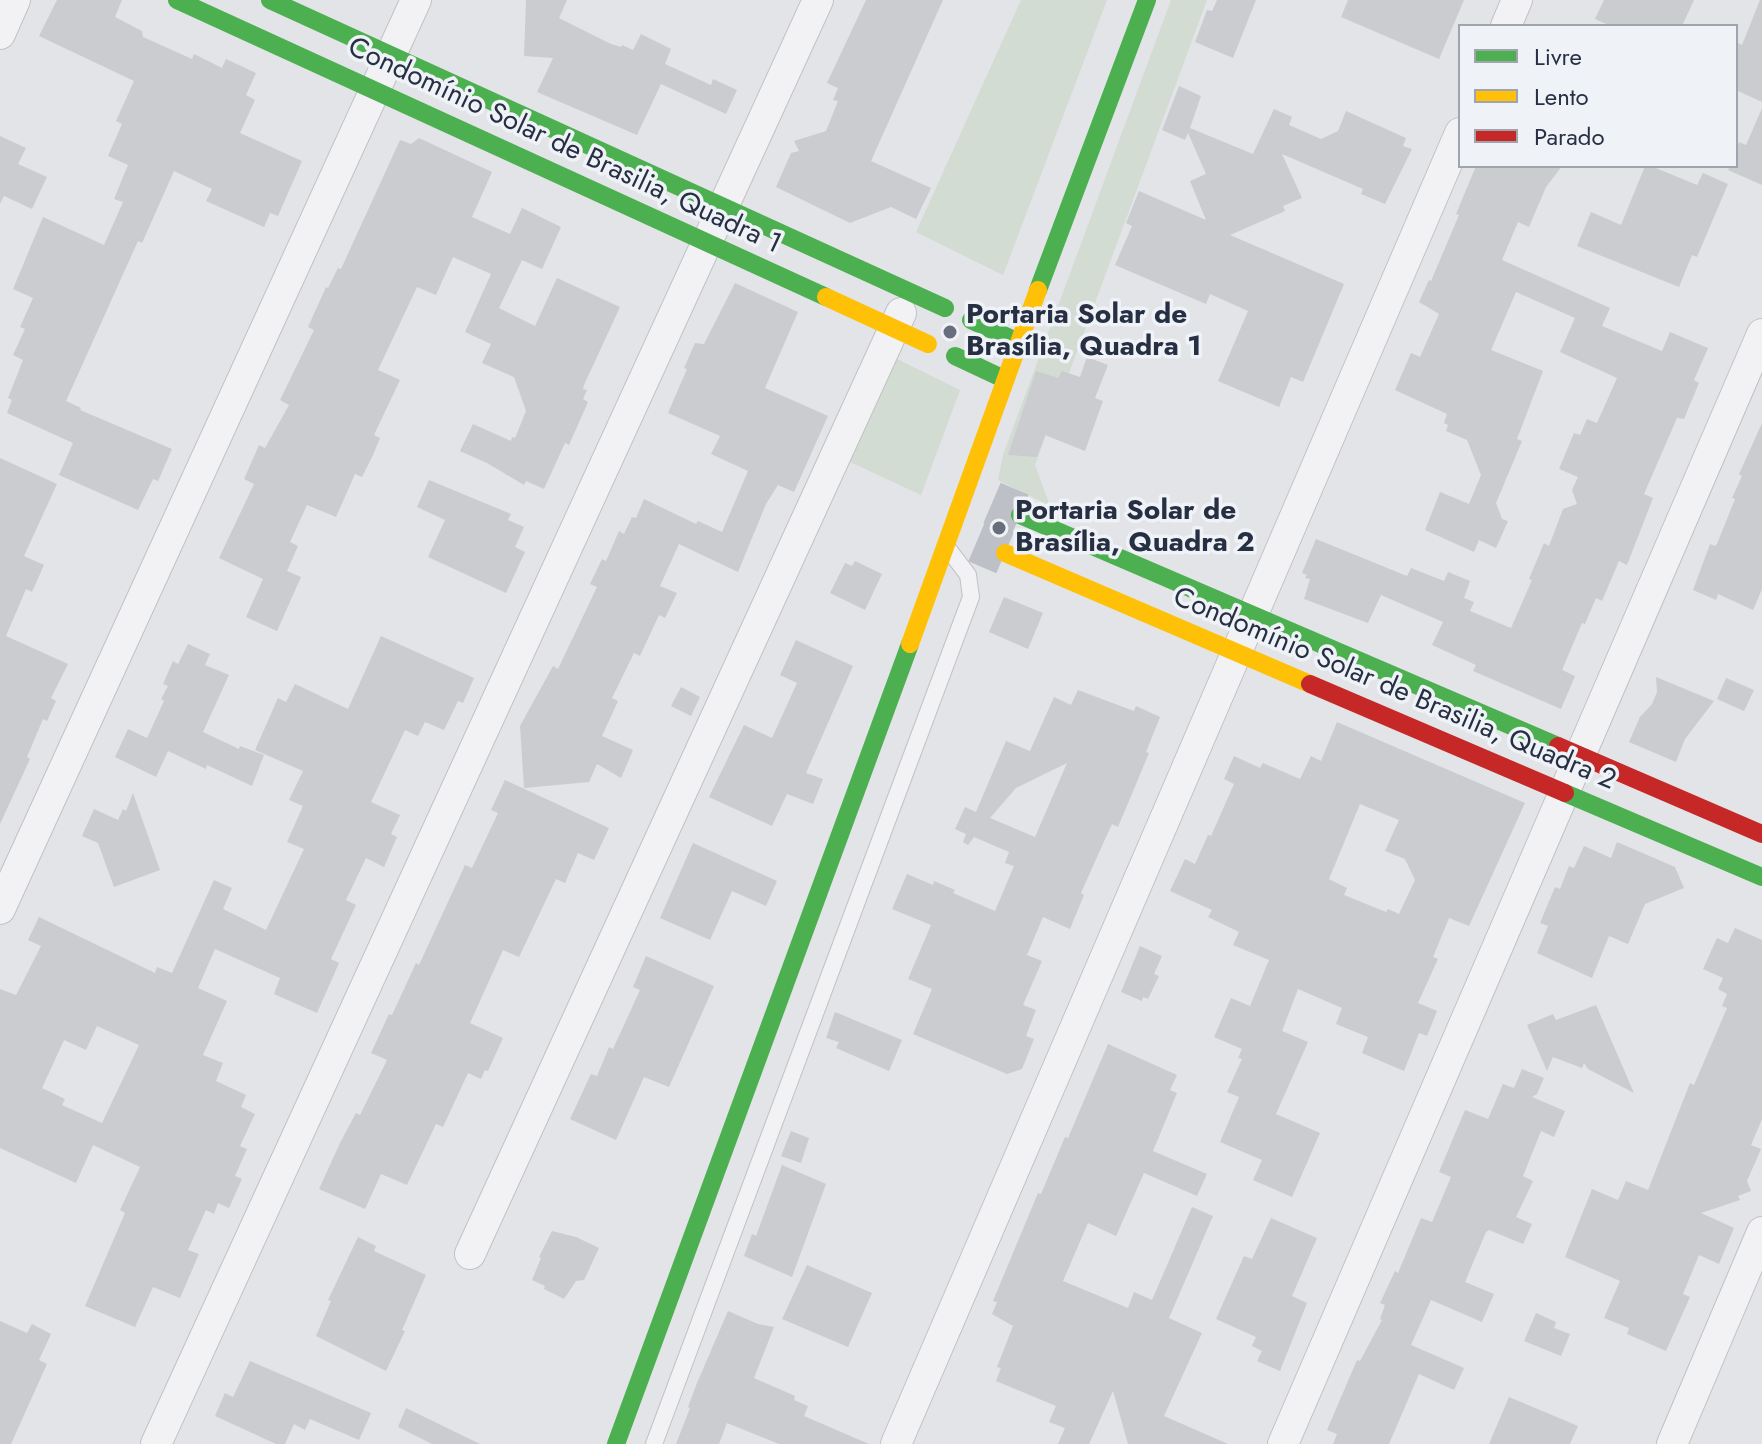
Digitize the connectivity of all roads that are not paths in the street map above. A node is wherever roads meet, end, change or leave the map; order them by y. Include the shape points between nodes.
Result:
1 (15, 0) edge
2 (177, 0) edge
3 (270, 0) edge
4 (416, 0) edge
5 (818, 0) edge
6 (1147, 0) edge
7 (1517, 0) edge
8 (1507, 24) edge
9 (0, 34) edge
10 (391, 55) junction
11 (374, 90) junction
12 (1458, 138) edge
13 (723, 207) junction
14 (707, 243) junction
15 (911, 293) junction
16 (945, 308) dead end
17 (894, 328) junction
18 (1762, 334) edge
19 (1018, 342) junction
20 (928, 344) dead end
21 (1004, 379) junction
22 (1020, 515) tunnel mouth
23 (953, 537) junction
24 (1034, 543) junction
25 (1005, 553) tunnel mouth
26 (1253, 615) junction
27 (1237, 652) junction
28 (1581, 756) junction
29 (1565, 793) junction
30 (1762, 834) edge
31 (1762, 877) edge
32 (0, 909) edge
33 (1762, 1232) edge
34 (470, 1254) dead end
35 (156, 1444) edge
36 (616, 1444) edge
37 (654, 1444) edge
38 (896, 1444) edge
39 (1283, 1444) edge
40 (1672, 1444) edge

1 - 9 street
2 - 11 street, Condomínio Solar de Brasilia, Quadra 1
3 - 10 street, Condomínio Solar de Brasilia, Quadra 1
4 - 10 street
5 - 13 street
6 - 19 street
7 - 8 street
10 - 11 street
10 - 13 street, Condomínio Solar de Brasilia, Quadra 1
11 - 14 street, Condomínio Solar de Brasilia, Quadra 1
11 - 32 street
12 - 26 street
13 - 14 street
13 - 15 street, Condomínio Solar de Brasilia, Quadra 1
14 - 17 street, Condomínio Solar de Brasilia, Quadra 1
14 - 35 street
15 - 16 street, Condomínio Solar de Brasilia, Quadra 1
15 - 17 street
17 - 20 street, Condomínio Solar de Brasilia, Quadra 1
17 - 34 street
18 - 28 street
19 - 21 street
19 - 21 street via 966,340
21 - 23 street
22 - 24 street, Condomínio Solar de Brasilia, Quadra 2
23 - 36 street
23 - 37 lane via 971,597
24 - 25 street, Condomínio Solar de Brasilia, Quadra 2
24 - 26 street, Condomínio Solar de Brasilia, Quadra 2
24 - 27 street, Condomínio Solar de Brasilia, Quadra 2
26 - 27 street
26 - 28 street, Condomínio Solar de Brasilia, Quadra 2
27 - 29 street, Condomínio Solar de Brasilia, Quadra 2
27 - 38 street
28 - 29 street
28 - 30 street, Condomínio Solar de Brasilia, Quadra 2
29 - 31 street, Condomínio Solar de Brasilia, Quadra 2
29 - 39 street
33 - 40 street

